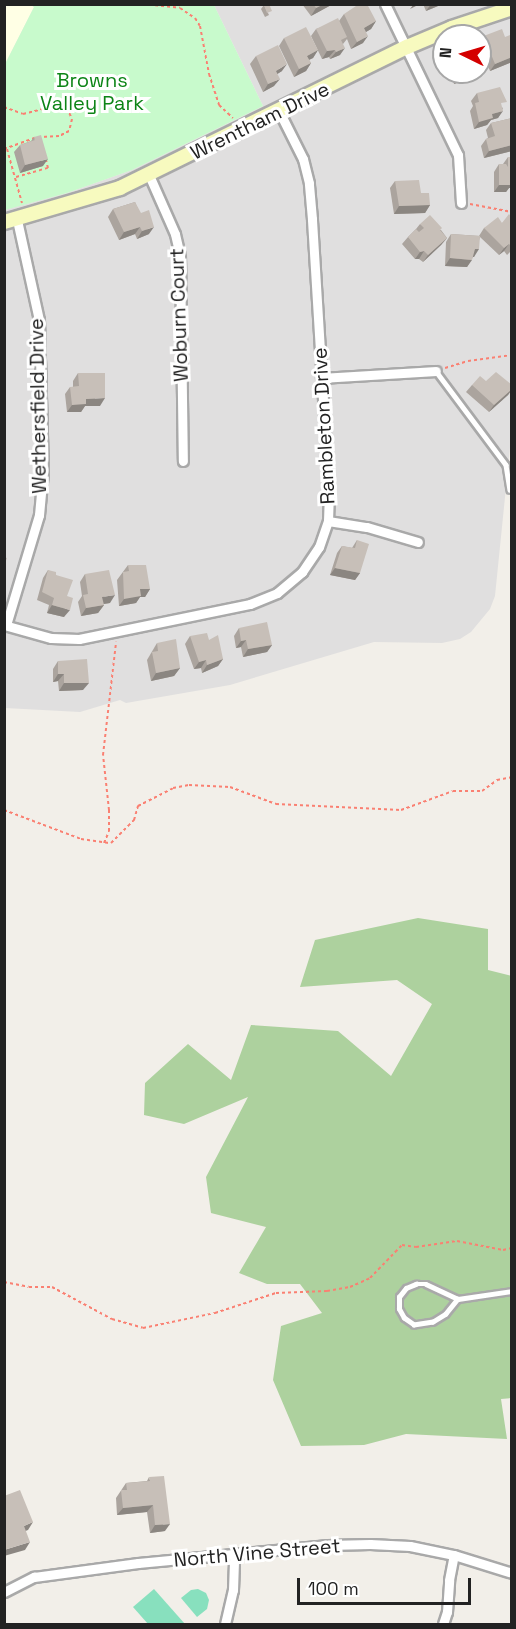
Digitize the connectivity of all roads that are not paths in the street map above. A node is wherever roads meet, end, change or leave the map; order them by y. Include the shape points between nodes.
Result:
1 (385, 4) edge
2 (512, 8) edge
3 (407, 47) junction
4 (279, 111) junction
5 (149, 175) junction
6 (460, 203) road end
7 (11, 221) edge
8 (436, 371) joint
9 (321, 378) junction
10 (183, 460) dead end
11 (510, 490) dead end
12 (328, 521) junction
13 (418, 542) dead end
14 (5, 625) edge
15 (512, 1291) edge
16 (458, 1299) junction
17 (234, 1555) junction
18 (454, 1555) junction
19 (512, 1573) edge
20 (4, 1592) edge
21 (225, 1624) edge
22 (443, 1624) edge

1 - 3 street
2 - 3 street, Wrentham Drive
3 - 4 street, Wrentham Drive
3 - 6 street via 458,155
4 - 5 street, Wrentham Drive
4 - 9 street, Rambleton Drive via 303,159 309,183
5 - 7 street, Wrentham Drive via 92,198
5 - 10 street, Woburn Court via 180,255
7 - 14 street, Wethersfield Drive via 39,320 43,472 39,515
8 - 9 street
8 - 11 lane via 506,465
9 - 12 street, Rambleton Drive
12 - 13 street via 367,527
12 - 14 street, Rambleton Drive via 319,547 302,572 277,593 250,604 65,640
15 - 16 lane
16 - 16 lane via 433,1322 414,1325 399,1309 399,1297 416,1284 438,1288
17 - 18 street, North Vine Street via 370,1544 410,1546
17 - 20 street, North Vine Street via 34,1577
17 - 21 street via 233,1590
18 - 19 street, North Vine Street
18 - 22 street

